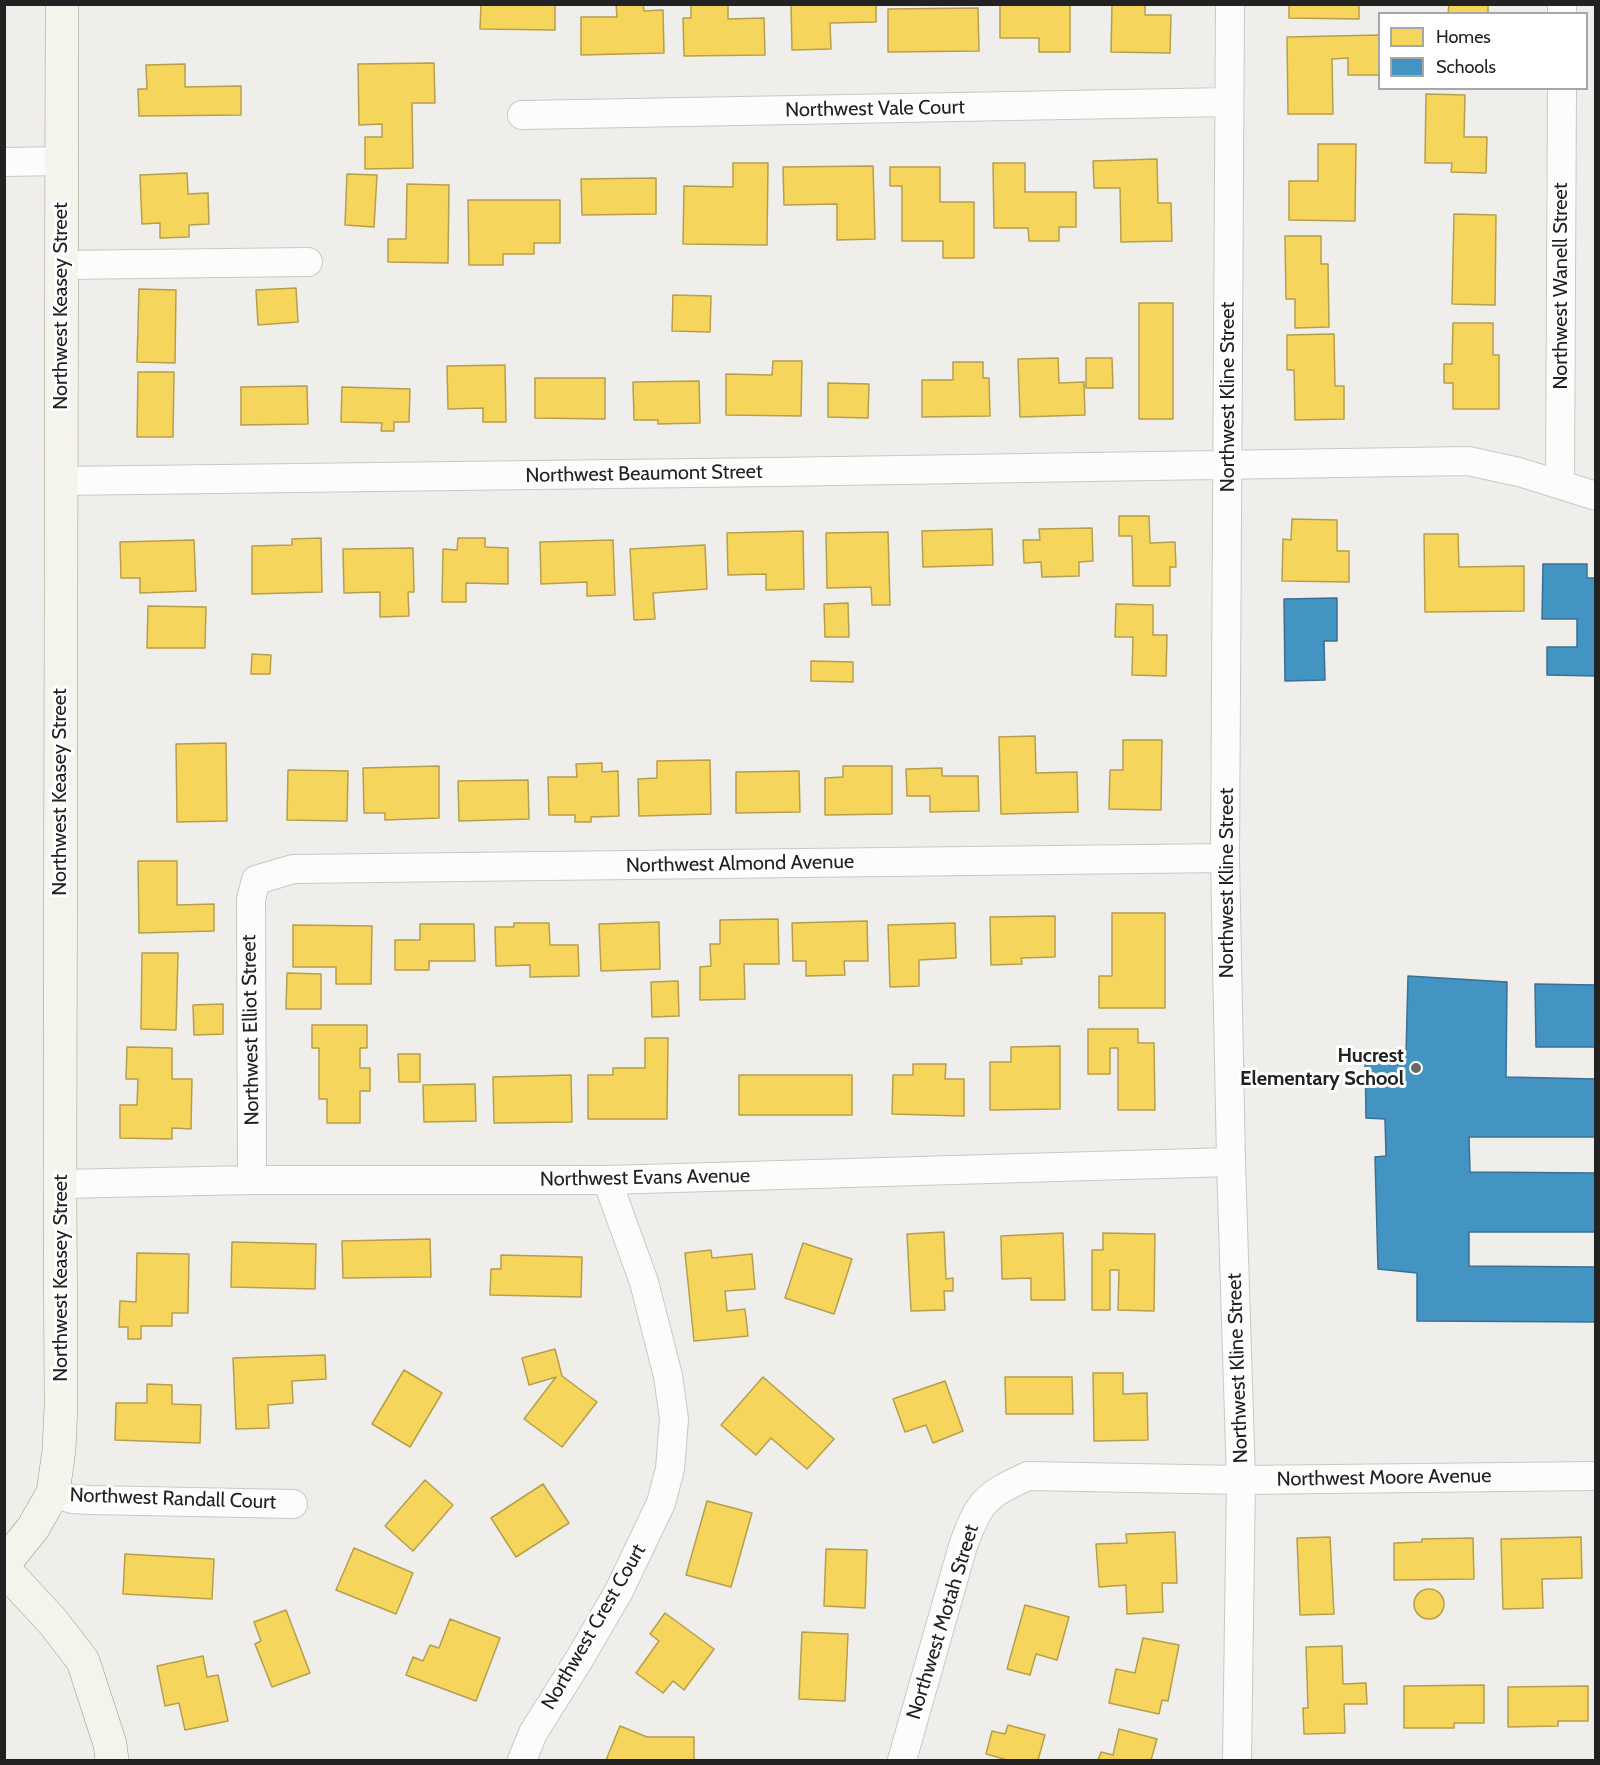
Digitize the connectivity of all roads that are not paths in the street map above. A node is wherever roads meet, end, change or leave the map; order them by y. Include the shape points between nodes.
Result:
1 (62, 4) edge
2 (1230, 4) edge
3 (1562, 90) edge
4 (1229, 102) junction
5 (522, 115) dead end
6 (61, 161) junction
7 (4, 162) edge
8 (309, 262) dead end
9 (61, 265) junction
10 (1228, 464) junction
11 (60, 481) junction
12 (1560, 484) junction
13 (1596, 496) edge
14 (1225, 858) junction
15 (256, 880) joint
16 (1231, 1162) junction
17 (252, 1180) junction
18 (607, 1180) junction
19 (60, 1184) junction
20 (1028, 1476) joint
21 (1596, 1476) edge
22 (1241, 1480) junction
23 (53, 1493) junction
24 (293, 1504) dead end
25 (4, 1564) edge
26 (4, 1569) edge
27 (112, 1761) edge
28 (522, 1761) edge
29 (902, 1761) edge
30 (1237, 1761) edge

1 - 6 street, Northwest Keasey Street
2 - 4 street, Northwest Kline Street
3 - 12 street, Northwest Wanell Street
4 - 5 street, Northwest Vale Court
4 - 10 street, Northwest Kline Street
6 - 7 street
6 - 9 street, Northwest Keasey Street
8 - 9 street
9 - 11 street, Northwest Keasey Street
10 - 11 street, Northwest Beaumont Street
10 - 12 street, Northwest Beaumont Street via 1468,461
10 - 14 street, Northwest Kline Street
11 - 19 street, Northwest Keasey Street
12 - 13 street, Northwest Beaumont Street
14 - 15 street, Northwest Almond Avenue via 293,869
14 - 16 street, Northwest Kline Street
15 - 17 street, Northwest Elliot Street via 250,916
16 - 18 street, Northwest Evans Avenue
16 - 22 street, Northwest Kline Street
17 - 18 street, Northwest Evans Avenue
17 - 19 street, Northwest Evans Avenue
18 - 28 street, Northwest Crest Court via 644,1282 668,1376 674,1419 670,1468 661,1503 619,1591 532,1733
19 - 23 street, Northwest Keasey Street via 61,1405
20 - 22 street, Northwest Moore Avenue
20 - 29 street, Northwest Motah Street via 988,1497 972,1520
21 - 22 street, Northwest Moore Avenue
22 - 30 street, Northwest Kline Street
23 - 24 street, Northwest Randall Court via 91,1500
23 - 25 street, Northwest Keasey Street via 33,1528
26 - 27 street via 83,1661

